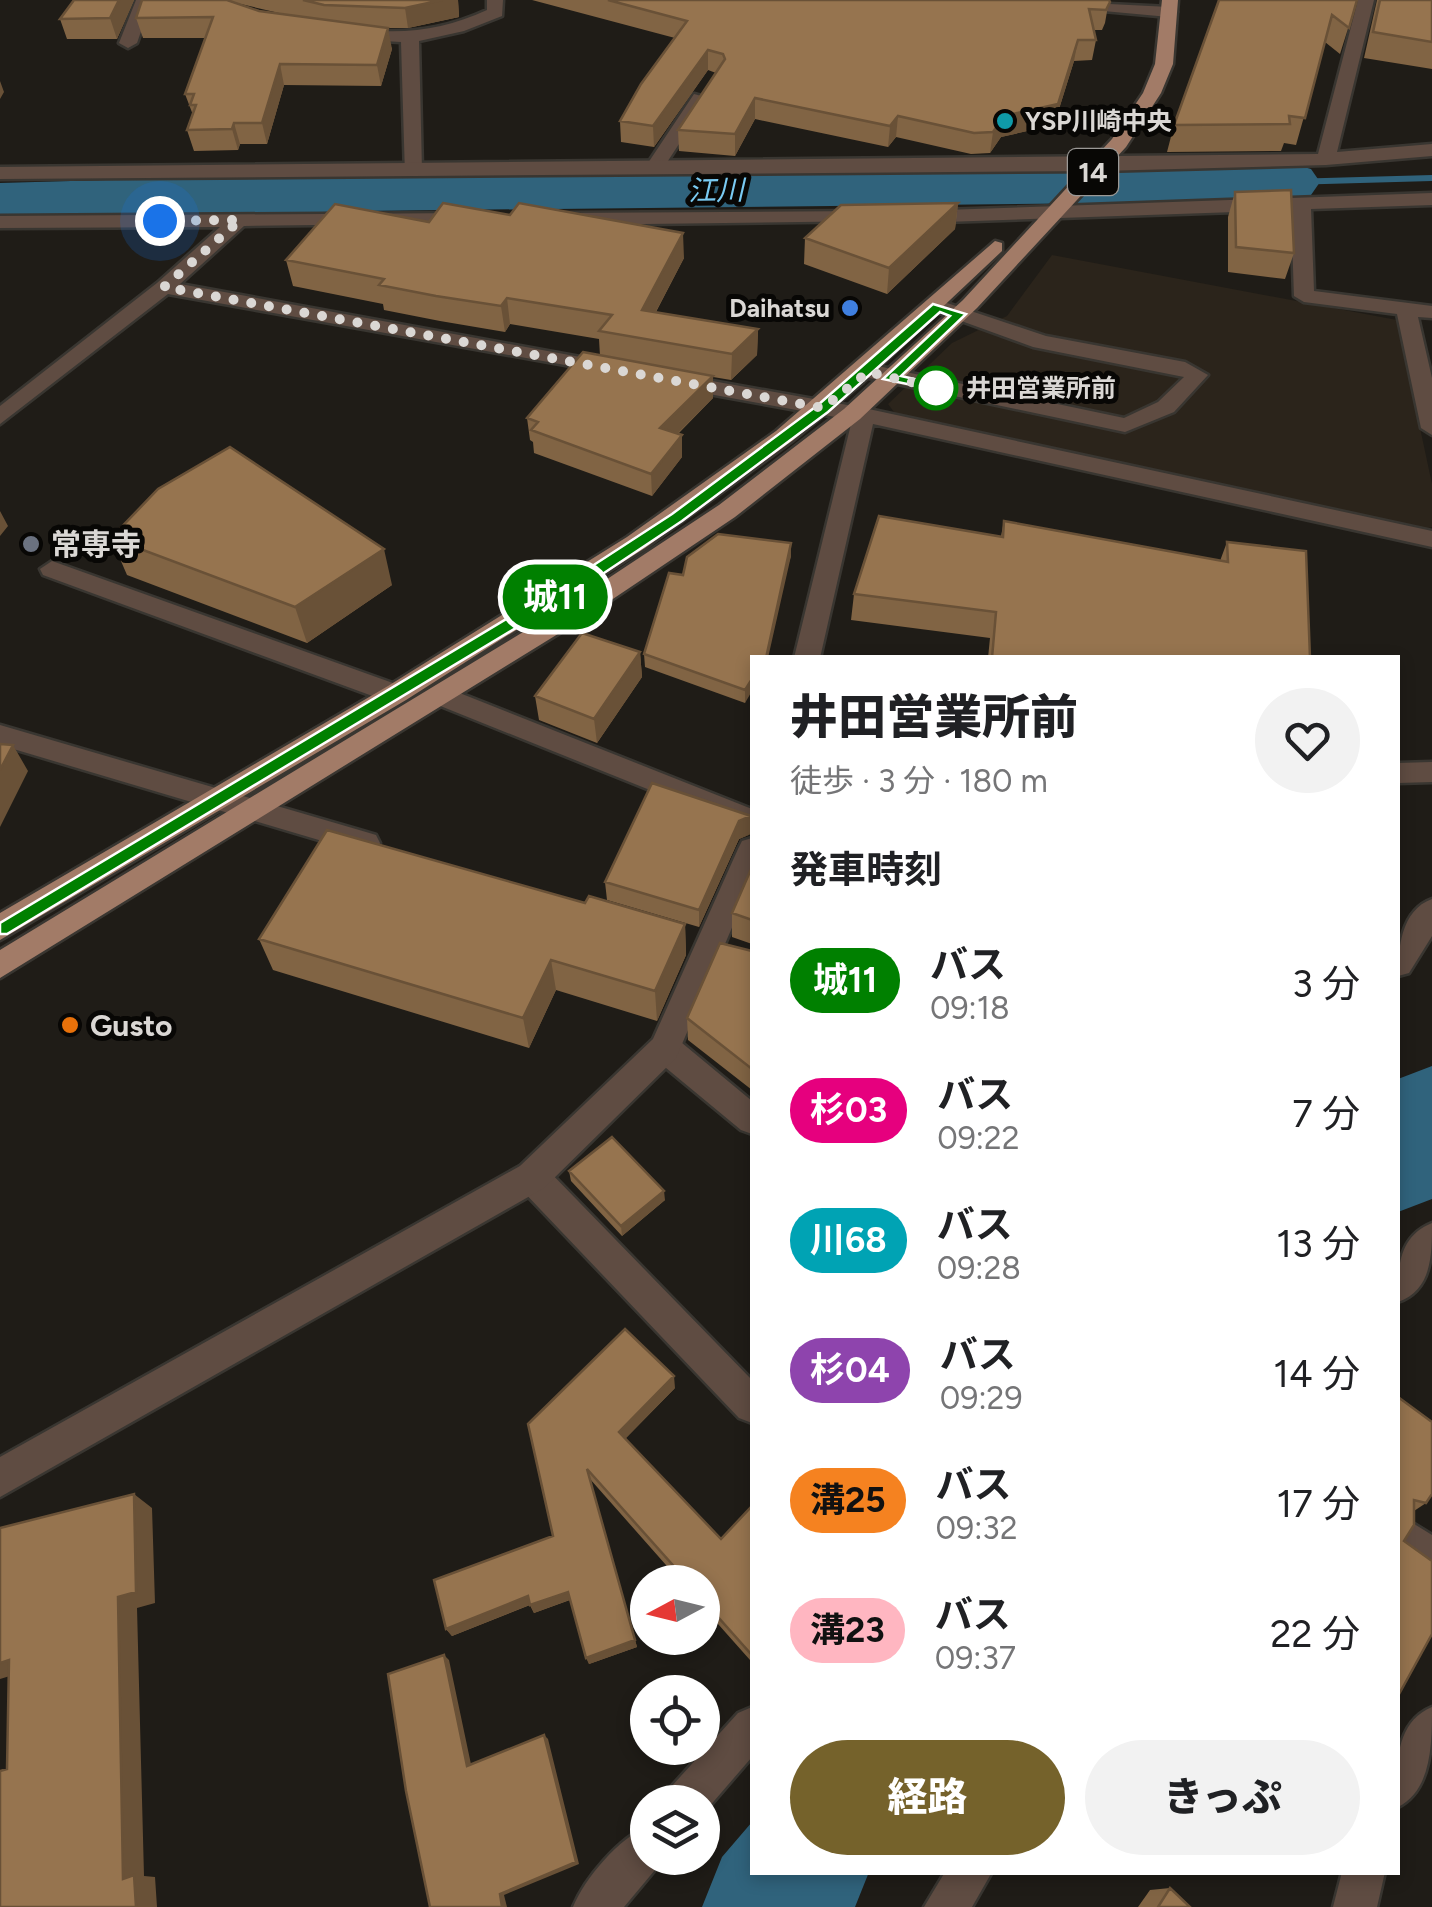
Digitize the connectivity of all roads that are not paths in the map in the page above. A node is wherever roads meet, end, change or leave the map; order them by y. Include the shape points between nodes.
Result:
1 (144, 0) edge
2 (496, 0) edge
3 (1038, 0) edge
4 (1366, 0) edge
5 (1161, 6) edge
6 (337, 32) edge
7 (410, 40) junction
8 (128, 43) dead end
9 (712, 78) edge
10 (1432, 150) edge
11 (1326, 159) junction
12 (1074, 164) junction
13 (1100, 164) junction
14 (655, 166) junction
15 (412, 171) junction
16 (0, 173) edge
17 (1432, 200) edge
18 (1301, 204) junction
19 (1051, 215) junction
20 (1026, 216) junction
21 (498, 219) edge
22 (538, 219) edge
23 (240, 220) junction
24 (0, 222) edge
25 (164, 287) junction
26 (1406, 309) junction
27 (949, 310) junction
28 (1432, 312) edge
29 (879, 375) junction
30 (823, 408) junction
31 (858, 415) junction
32 (0, 417) edge
33 (1432, 428) edge
34 (1432, 540) edge
35 (52, 568) dead end
36 (807, 655) edge
37 (395, 694) junction
38 (442, 696) junction
39 (0, 735) edge
40 (1432, 772) edge
41 (1400, 773) edge
42 (220, 800) junction
43 (251, 808) junction
44 (750, 819) edge
45 (400, 853) edge
46 (750, 856) edge
47 (1432, 911) edge
48 (0, 928) edge
49 (673, 936) edge
50 (724, 951) junction
51 (1400, 961) edge
52 (0, 964) edge
53 (665, 1048) junction
54 (750, 1118) edge
55 (532, 1178) junction
56 (1432, 1239) edge
57 (1400, 1283) edge
58 (750, 1403) edge
59 (0, 1478) edge
60 (1400, 1535) edge
61 (1432, 1559) edge
62 (1432, 1726) edge
63 (750, 1729) edge
64 (1400, 1782) edge
65 (701, 1785) edge
66 (630, 1867) edge
67 (969, 1875) edge
68 (1363, 1875) edge
69 (595, 1907) edge
70 (946, 1907) edge
71 (1356, 1907) edge

1 - 8 street
2 - 7 street via 496,12 469,25
3 - 5 street
4 - 11 street
5 - 12 main road, 14 via 1146,65 1122,109
5 - 13 main road, 14 via 1164,64
6 - 7 street
7 - 15 street
9 - 14 street
10 - 11 street
11 - 13 street
12 - 13 street
12 - 14 street
12 - 20 main road, 14
13 - 19 main road, 14
14 - 15 street
15 - 16 street
17 - 18 street
18 - 19 street
18 - 26 street via 1304,296
19 - 20 street
19 - 27 main road, 14
20 - 22 street
20 - 27 main road, 14
21 - 23 street
23 - 24 street
23 - 25 street
25 - 30 street
25 - 32 street
26 - 28 street
26 - 33 street
27 - 29 main road, 14
27 - 29 street via 1041,342 1197,376 1158,414 1125,425
29 - 30 main road, 14
29 - 31 main road, 14
30 - 31 street
30 - 37 main road, 14 via 704,500
31 - 34 street
31 - 36 street
31 - 38 main road, 14 via 727,511
35 - 37 street
37 - 42 main road, 14
38 - 43 main road, 14
38 - 44 street
39 - 42 street
40 - 41 street
42 - 43 street
42 - 48 main road, 14
43 - 45 street
43 - 52 main road, 14
46 - 50 street
47 - 51 street
49 - 50 street
50 - 53 street
53 - 54 street
53 - 55 street
55 - 58 street
55 - 59 street
56 - 57 street
60 - 61 street
62 - 64 street
63 - 65 street
66 - 69 street
67 - 70 street
68 - 71 street

